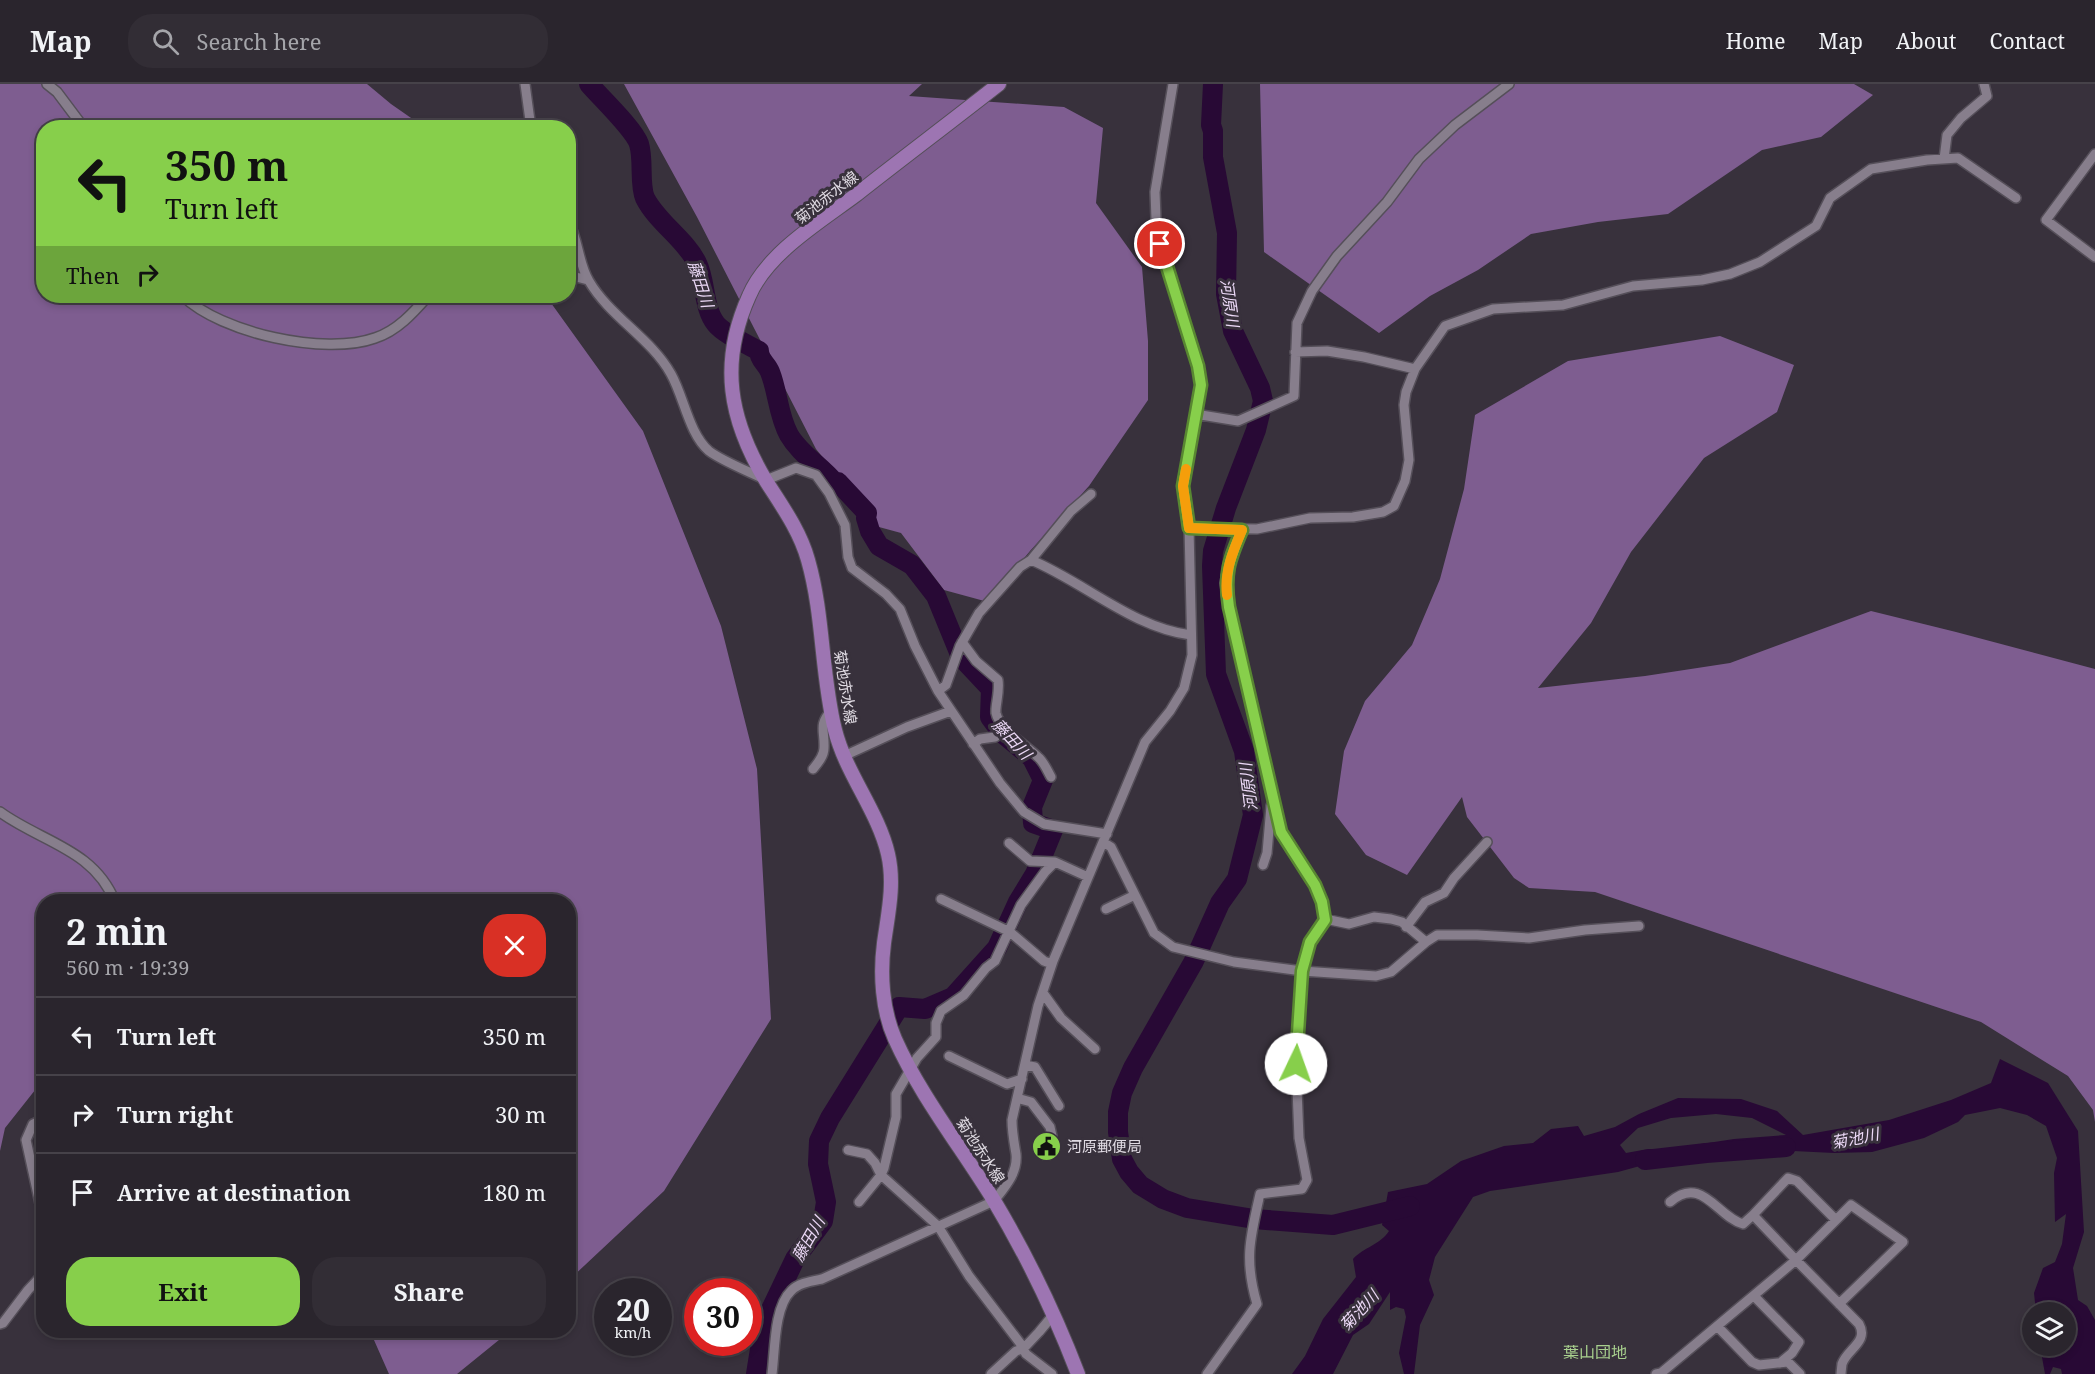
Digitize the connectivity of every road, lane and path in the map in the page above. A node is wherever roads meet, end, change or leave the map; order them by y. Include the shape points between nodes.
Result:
1 (47, 84) edge
2 (525, 84) edge
3 (999, 84) edge
4 (1173, 84) edge
5 (1509, 84) edge
6 (1984, 84) edge
7 (78, 120) edge
8 (530, 120) edge
9 (2095, 154) edge
10 (1944, 159) junction
11 (2016, 198) dead end
12 (576, 238) edge
13 (2095, 256) edge
14 (576, 277) edge
15 (588, 280) junction
16 (193, 303) edge
17 (421, 303) edge
18 (1295, 352) junction
19 (1415, 369) junction
20 (1196, 414) junction
21 (766, 480) junction
22 (1091, 494) dead end
23 (1189, 528) junction
24 (1242, 530) junction
25 (1031, 560) junction
26 (1191, 635) junction
27 (962, 642) junction
28 (938, 691) junction
29 (831, 711) junction
30 (951, 711) junction
31 (1007, 729) junction
32 (973, 744) junction
33 (844, 756) junction
34 (813, 769) dead end
35 (1051, 777) dead end
36 (1274, 800) junction
37 (0, 812) edge
38 (1105, 838) junction
39 (1487, 842) dead end
40 (1009, 843) dead end
41 (1055, 862) junction
42 (1263, 865) dead end
43 (1088, 877) junction
44 (112, 894) edge
45 (1135, 895) junction
46 (941, 899) dead end
47 (1106, 909) dead end
48 (1325, 920) junction
49 (1640, 926) dead end
50 (1406, 927) junction
51 (1010, 932) junction
52 (1426, 942) junction
53 (1052, 964) junction
54 (1302, 971) junction
55 (1043, 993) junction
56 (1095, 1049) dead end
57 (949, 1056) dead end
58 (1025, 1065) junction
59 (910, 1068) junction
60 (1022, 1078) junction
61 (1017, 1098) junction
62 (1059, 1106) dead end
63 (36, 1123) edge
64 (1052, 1136) dead end
65 (848, 1150) dead end
66 (880, 1175) junction
67 (36, 1186) edge
68 (994, 1201) junction
69 (858, 1202) dead end
70 (1670, 1202) dead end
71 (1753, 1215) junction
72 (1836, 1220) junction
73 (938, 1226) junction
74 (1796, 1260) junction
75 (36, 1282) edge
76 (1754, 1296) junction
77 (1839, 1304) junction
78 (1053, 1314) junction
79 (0, 1324) edge
80 (1717, 1326) junction
81 (1023, 1348) junction
82 (1780, 1363) junction
83 (772, 1374) edge
84 (991, 1374) edge
85 (1052, 1374) edge
86 (1078, 1374) edge
87 (1207, 1374) edge
88 (1656, 1374) edge
89 (1800, 1374) edge
90 (1841, 1374) edge

1 - 7 street
2 - 8 street
3 - 21 main road, 菊池赤水線 via 780,253 750,292 731,355 732,386 736,414
4 - 20 street via 1155,192 1156,219 1160,244 1198,366 1201,385
5 - 18 street via 1455,125 1419,159 1387,202 1337,256 1312,291 1297,323
6 - 10 street via 1987,96 1947,135
9 - 13 street via 2046,220
10 - 11 street via 1958,158
10 - 19 street via 1871,169 1830,198 1816,226 1760,262 1730,274 1633,286 1563,305 1493,309 1445,326
12 - 15 street
14 - 15 street
15 - 21 street via 670,372 698,439 710,452
16 - 17 street via 234,326 270,336 344,344 376,338 398,326
18 - 19 street via 1327,351
18 - 20 street via 1294,396 1238,421
19 - 24 street via 1404,405 1410,460 1394,506 1373,514 1310,518
20 - 23 street via 1183,486
21 - 28 street via 796,468 816,476 845,525 852,568 900,609
21 - 29 main road, 菊池赤水線 via 786,510 808,558
22 - 25 street
23 - 24 street
23 - 26 street
24 - 36 street via 1231,554 1225,583
25 - 26 street via 1132,615
25 - 27 street via 979,613
26 - 38 street via 1192,655 1184,688 1145,742
27 - 28 street via 946,685
27 - 31 street via 998,680 996,713
28 - 30 street
29 - 33 main road, 菊池赤水線
29 - 34 street via 823,725 822,758
30 - 32 street
30 - 33 street
31 - 32 street
31 - 35 street via 1041,759
32 - 38 street via 1024,812 1044,824
33 - 59 main road, 菊池赤水線 via 888,854 891,878 883,948 884,1002 895,1039
36 - 42 street
36 - 48 street via 1281,832 1315,885
37 - 44 street via 69,849
38 - 43 street
38 - 45 street
39 - 50 street via 1444,893 1425,902
40 - 41 street via 1030,861
41 - 43 street
41 - 51 street via 1021,905
43 - 53 street
45 - 47 street
45 - 54 street via 1154,933 1173,947 1234,962
46 - 51 street
48 - 50 street via 1349,924 1374,917 1402,922
48 - 54 street via 1310,942
49 - 52 street via 1530,938 1437,935
50 - 52 street
51 - 53 street
51 - 59 street via 995,961 964,995 941,1011 936,1037
52 - 54 street via 1391,972 1376,976
53 - 55 street
54 - 87 street via 1296,1064 1299,1138 1307,1180 1302,1189 1260,1194 1248,1264 1257,1304
55 - 56 street via 1061,1018
55 - 58 street
57 - 60 street via 1006,1084
58 - 60 street
58 - 62 street via 1035,1067
59 - 66 street via 896,1094 896,1117
59 - 68 main road, 菊池赤水線
60 - 61 street
61 - 64 street via 1031,1102 1050,1127
61 - 68 street via 1012,1120 1015,1169
63 - 67 street via 26,1140
65 - 66 street via 867,1154
66 - 69 street
66 - 73 street
68 - 73 street
68 - 78 main road, 菊池赤水線
70 - 71 street via 1678,1195 1693,1194 1708,1197 1732,1221 1743,1224
71 - 72 street via 1788,1178 1797,1181
71 - 74 street
72 - 74 street
72 - 77 street via 1851,1205 1903,1242
73 - 81 street via 969,1276
73 - 83 street via 792,1289 783,1300 779,1315
74 - 76 street
74 - 77 street
75 - 79 street
76 - 80 street
76 - 82 street via 1799,1342
77 - 90 street via 1862,1329 1861,1340 1842,1364
78 - 81 street
78 - 86 main road, 菊池赤水線
80 - 82 street via 1752,1362
80 - 88 street
81 - 84 street
81 - 85 street
82 - 89 street via 1788,1362

